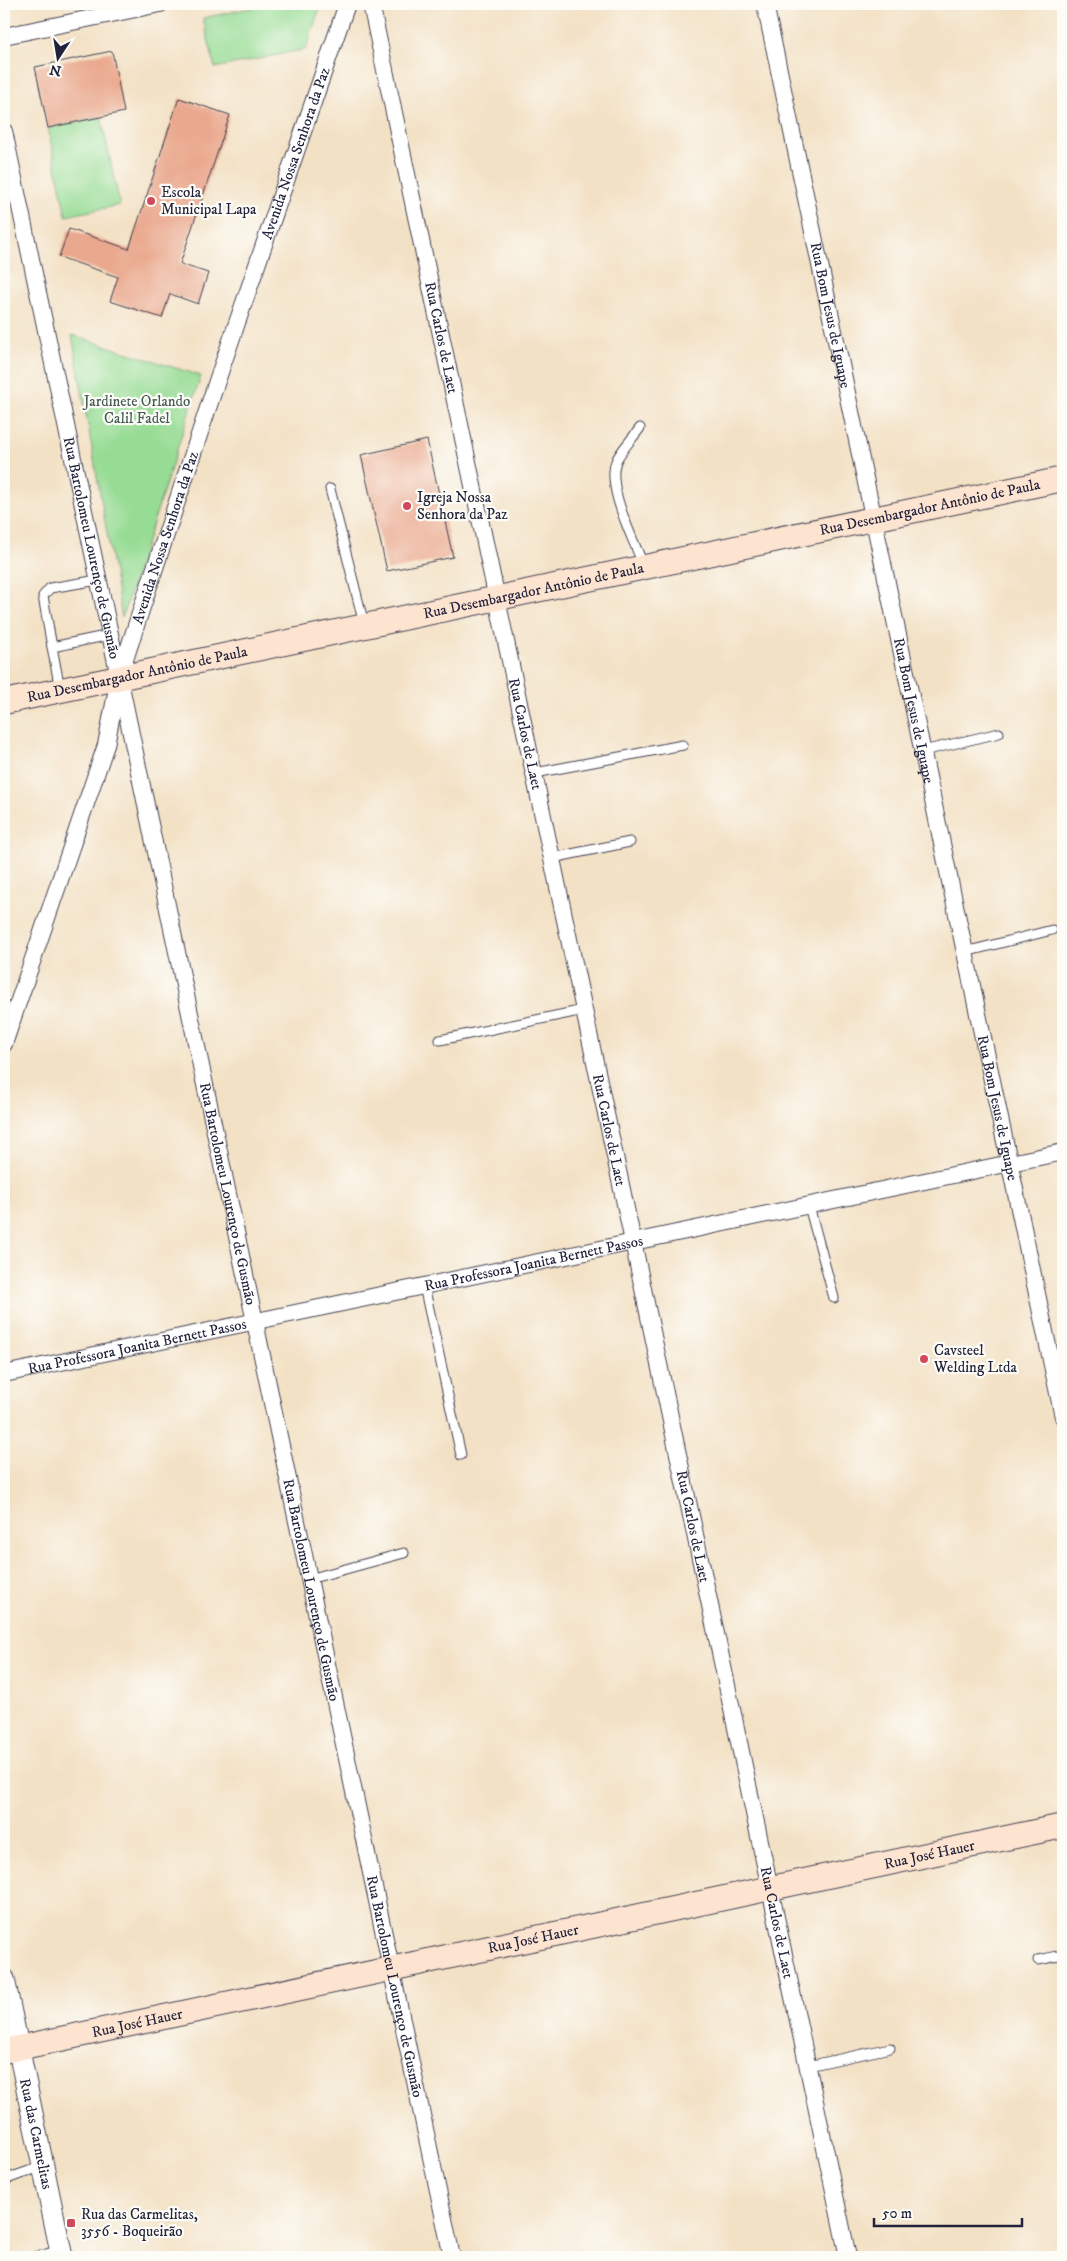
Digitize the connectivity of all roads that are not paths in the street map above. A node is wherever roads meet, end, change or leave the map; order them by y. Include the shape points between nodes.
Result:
1 (160, 4) edge
2 (347, 4) edge
3 (371, 4) edge
4 (771, 5) edge
5 (4, 36) edge
6 (4, 131) edge
7 (640, 428) dead end
8 (1063, 479) edge
9 (330, 489) dead end
10 (874, 519) junction
11 (644, 567) junction
12 (98, 580) junction
13 (497, 598) junction
14 (364, 626) junction
15 (110, 635) junction
16 (52, 646) junction
17 (119, 678) junction
18 (60, 691) junction
19 (4, 702) edge
20 (999, 733) dead end
21 (683, 745) dead end
22 (923, 751) junction
23 (535, 774) junction
24 (630, 842) dead end
25 (552, 858) junction
26 (1052, 930) dead end
27 (965, 952) junction
28 (584, 1010) junction
29 (440, 1040) dead end
30 (4, 1044) edge
31 (1063, 1152) edge
32 (1010, 1164) junction
33 (809, 1206) junction
34 (634, 1242) junction
35 (424, 1286) junction
36 (834, 1298) dead end
37 (255, 1322) junction
38 (4, 1374) edge
39 (1063, 1417) edge
40 (462, 1455) dead end
41 (404, 1553) dead end
42 (308, 1579) junction
43 (1063, 1826) edge
44 (770, 1888) junction
45 (1063, 1955) edge
46 (1038, 1960) dead end
47 (391, 1969) junction
48 (4, 1979) edge
49 (890, 2048) dead end
50 (11, 2050) edge
51 (808, 2066) junction
52 (43, 2166) junction
53 (4, 2180) edge
54 (62, 2254) edge
55 (35, 2257) edge
56 (452, 2257) edge
57 (848, 2257) edge

1 - 5 street
2 - 17 street, Avenida Nossa Senhora da Paz via 216,381
3 - 13 street, Rua Carlos de Laet
4 - 10 street, Rua Bom Jesus de Iguape
6 - 12 street, Rua Bartolomeu Lourenço de Gusmão
7 - 11 lane via 616,461 614,478 616,492
8 - 10 main road, Rua Desembargador Antônio de Paula
9 - 14 lane
10 - 11 main road, Rua Desembargador Antônio de Paula
10 - 22 street, Rua Bom Jesus de Iguape
11 - 13 main road, Rua Desembargador Antônio de Paula
12 - 15 street, Rua Bartolomeu Lourenço de Gusmão
12 - 16 lane via 45,591 43,596
13 - 14 main road, Rua Desembargador Antônio de Paula
13 - 23 street, Rua Carlos de Laet
14 - 17 main road, Rua Desembargador Antônio de Paula
15 - 16 lane
15 - 17 street, Rua Bartolomeu Lourenço de Gusmão
16 - 18 lane
17 - 18 main road, Rua Desembargador Antônio de Paula
17 - 30 street, Avenida Nossa Senhora da Paz via 106,745
17 - 37 street, Rua Bartolomeu Lourenço de Gusmão
18 - 19 main road, Rua Desembargador Antônio de Paula
20 - 22 lane
21 - 23 lane
22 - 27 street, Rua Bom Jesus de Iguape
23 - 25 street, Rua Carlos de Laet
24 - 25 lane
25 - 28 street, Rua Carlos de Laet
26 - 27 lane
27 - 32 street, Rua Bom Jesus de Iguape
28 - 29 lane
28 - 34 street, Rua Carlos de Laet
31 - 32 street, Rua Professora Joanita Bernett Passos
32 - 33 street, Rua Professora Joanita Bernett Passos
32 - 39 street, Rua Bom Jesus de Iguape
33 - 34 street, Rua Professora Joanita Bernett Passos
33 - 36 lane
34 - 35 street, Rua Professora Joanita Bernett Passos
34 - 44 street, Rua Carlos de Laet
35 - 37 street, Rua Professora Joanita Bernett Passos
35 - 40 lane
37 - 38 street, Rua Professora Joanita Bernett Passos
37 - 42 street, Rua Bartolomeu Lourenço de Gusmão
41 - 42 lane
42 - 47 street, Rua Bartolomeu Lourenço de Gusmão
43 - 44 main road, Rua José Hauer
44 - 47 main road, Rua José Hauer
44 - 51 street, Rua Carlos de Laet
45 - 46 lane
47 - 50 main road, Rua José Hauer
47 - 56 street, Rua Bartolomeu Lourenço de Gusmão
48 - 50 street, Rua das Carmelitas
49 - 51 lane
50 - 52 street, Rua das Carmelitas
51 - 57 street, Rua Carlos de Laet
52 - 53 lane
52 - 54 street, Rua das Carmelitas
54 - 55 lane

